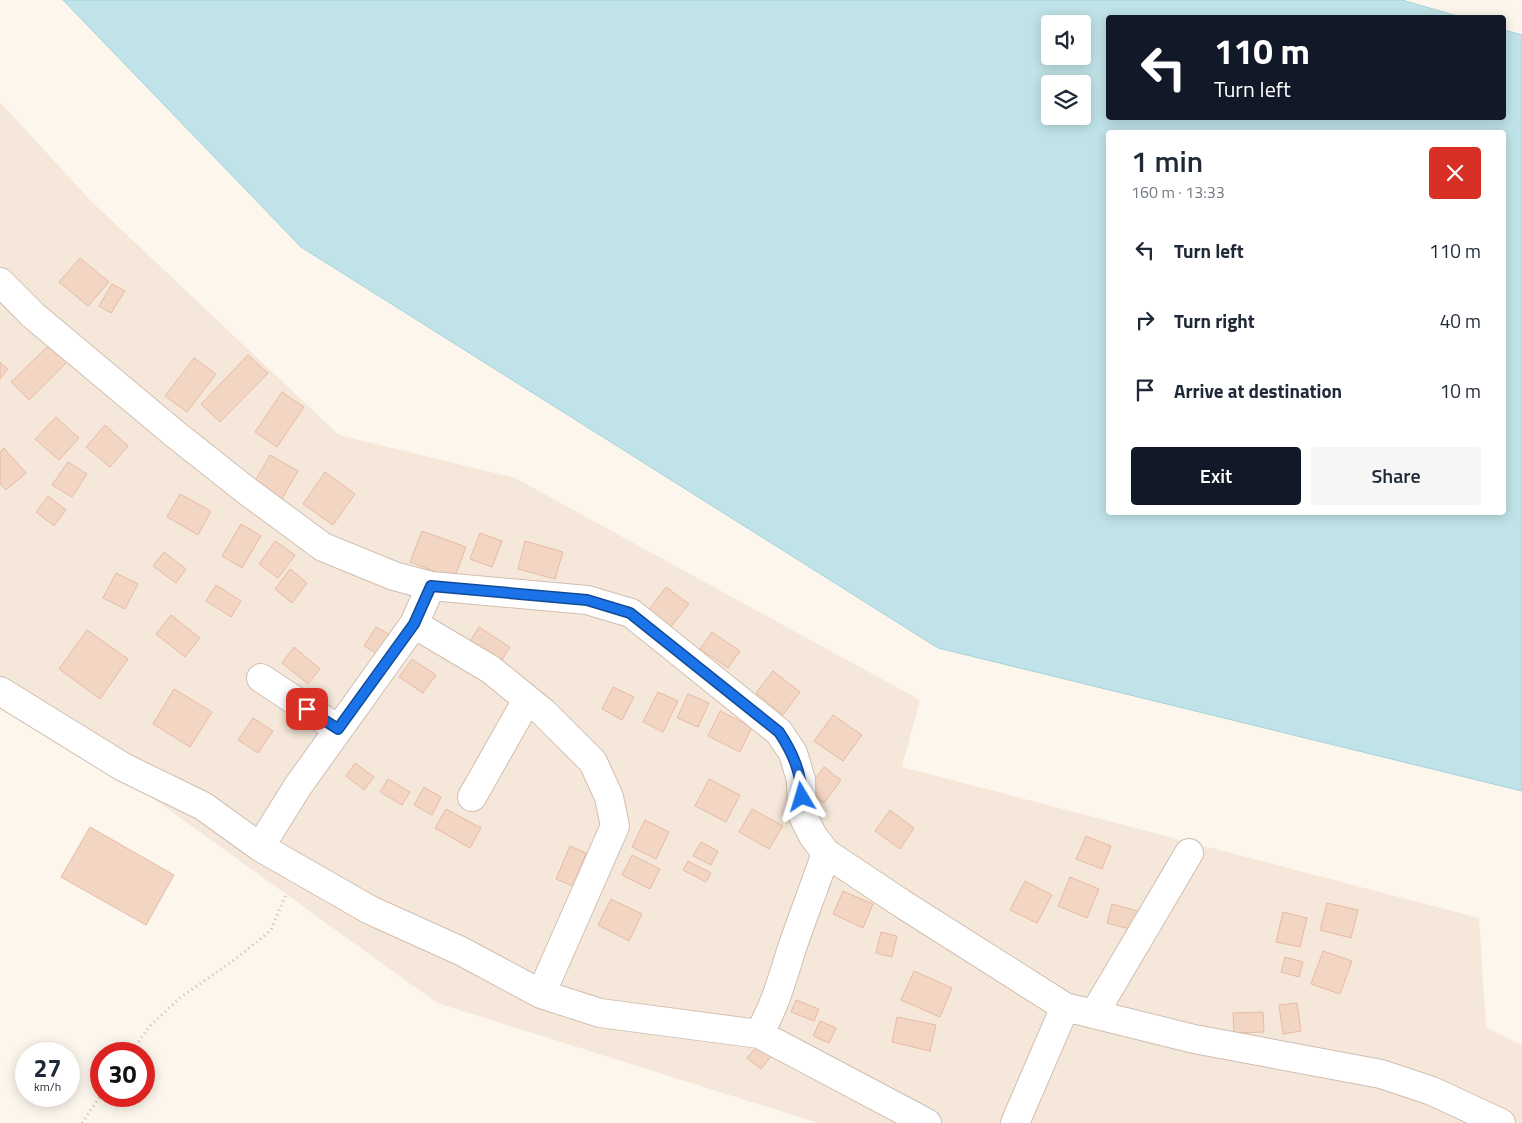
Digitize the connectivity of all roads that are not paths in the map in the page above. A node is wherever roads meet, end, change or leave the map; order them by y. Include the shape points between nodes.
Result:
1 (0, 282) edge
2 (431, 586) junction
3 (414, 624) junction
4 (261, 678) dead end
5 (0, 691) edge
6 (528, 700) junction
7 (338, 729) junction
8 (472, 797) dead end
9 (260, 847) junction
10 (1189, 852) dead end
11 (826, 853) junction
12 (541, 994) junction
13 (1065, 1007) junction
14 (1094, 1014) junction
15 (759, 1034) junction
16 (927, 1123) edge
17 (1015, 1123) edge
18 (1501, 1123) edge

1 - 2 street via 34,316 175,434 323,547 394,576
2 - 3 street
2 - 11 street via 587,600 630,613 779,732 793,753 801,780 802,814
3 - 6 street via 490,669
3 - 7 street
4 - 7 street
5 - 9 street via 123,768 203,806
6 - 8 street
6 - 12 street via 593,762 608,797 615,826
7 - 9 street
9 - 12 street via 370,910 461,951
10 - 14 street
11 - 13 street
11 - 15 street via 773,1009
12 - 15 street via 600,1013
13 - 14 street
13 - 17 street
14 - 18 street via 1194,1039 1381,1074 1432,1091
15 - 16 street

